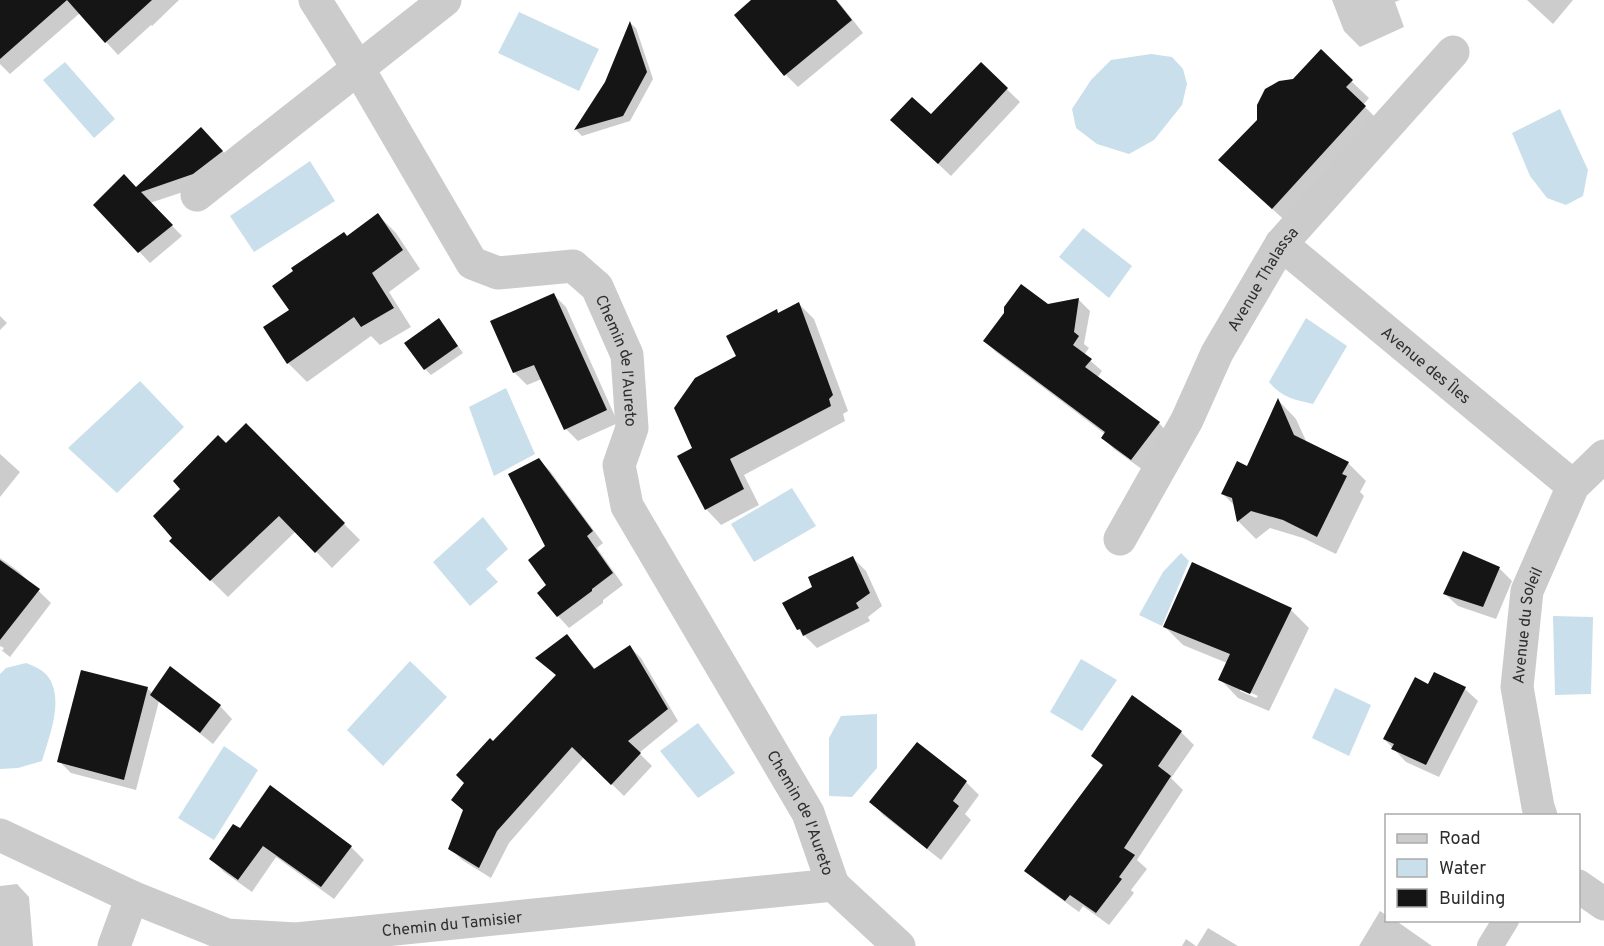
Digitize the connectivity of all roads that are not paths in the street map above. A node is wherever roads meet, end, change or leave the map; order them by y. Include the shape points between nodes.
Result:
1 (315, 0) edge
2 (445, 0) edge
3 (1453, 52) dead end
4 (358, 69) junction
5 (197, 195) dead end
6 (1281, 244) junction
7 (1604, 456) edge
8 (1573, 486) junction
9 (1120, 539) dead end
10 (1541, 814) edge
11 (0, 835) edge
12 (833, 885) junction
13 (1580, 887) edge
14 (132, 897) junction
15 (1604, 904) edge
16 (1505, 922) edge
17 (114, 946) edge
18 (899, 946) edge
19 (1490, 946) edge

1 - 4 street, Chemin de l'Aureto
2 - 4 street
3 - 6 street, Avenue Thalassa
4 - 5 street
4 - 12 street, Chemin de l'Aureto via 472,263 498,273 573,266 597,287 627,355 632,428 619,465 627,506 808,813
6 - 8 street, Avenue des Îles
6 - 9 street, Avenue Thalassa via 1217,353 1187,420
7 - 8 street, Avenue du Soleil
8 - 10 street, Avenue du Soleil via 1527,591 1517,687
11 - 14 street, Chemin du Tamisier
12 - 14 street, Chemin du Tamisier via 296,939 227,934
12 - 18 street
13 - 15 street
14 - 17 street
16 - 19 lane

